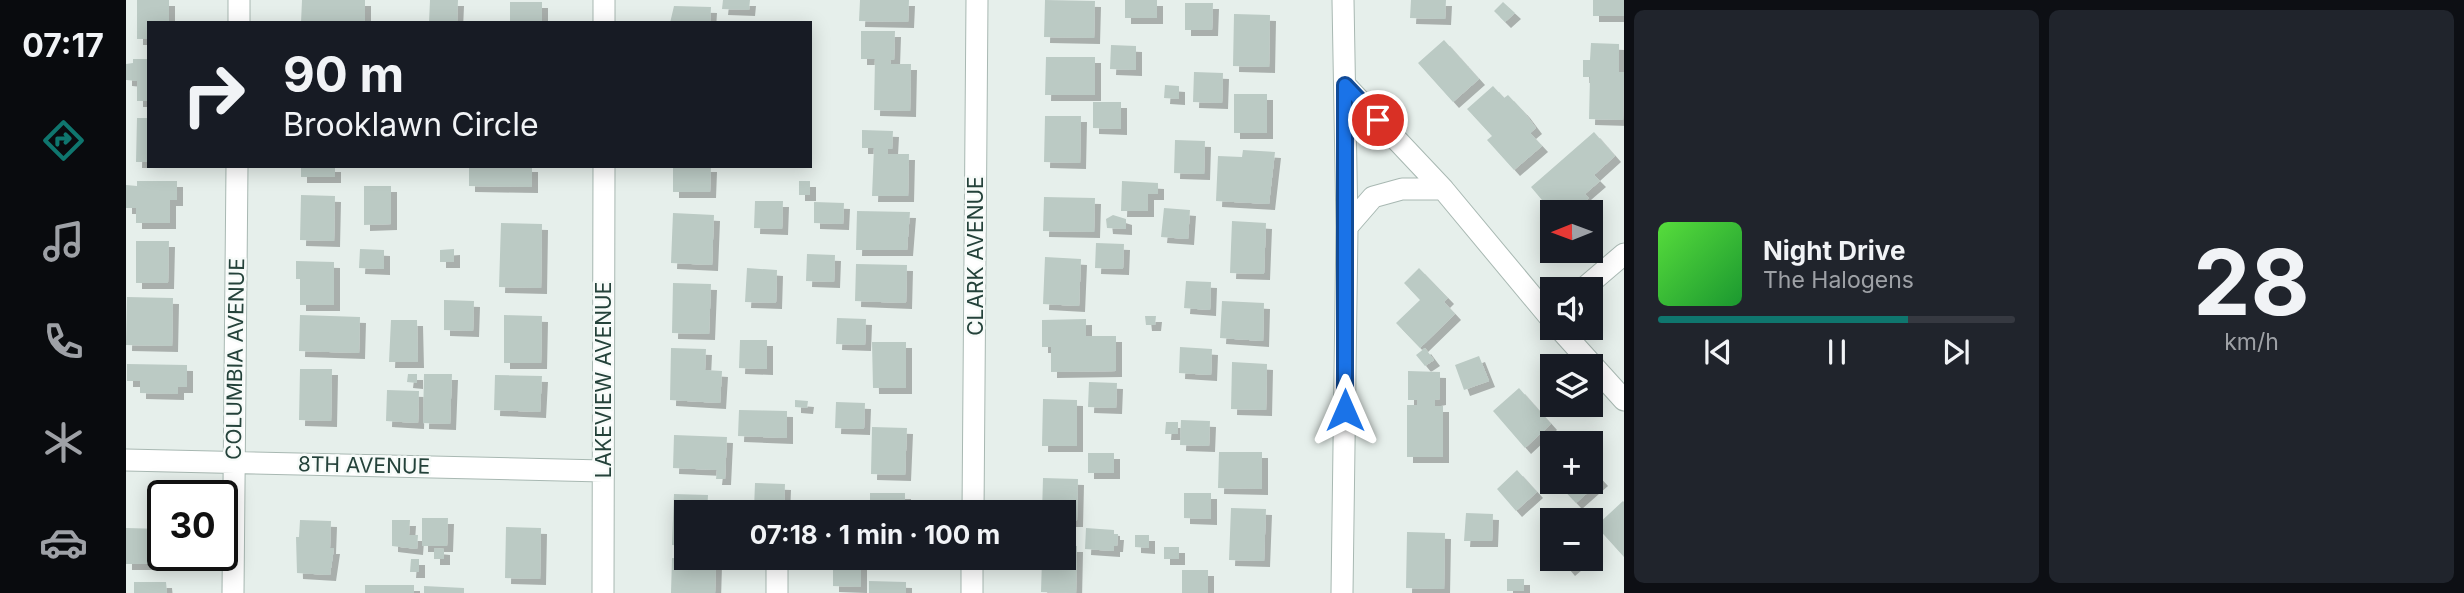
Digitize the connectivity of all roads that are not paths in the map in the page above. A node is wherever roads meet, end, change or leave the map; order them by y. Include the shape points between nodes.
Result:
1 (239, 0) edge
2 (604, 0) edge
3 (977, 0) edge
4 (1343, 0) edge
5 (239, 21) edge
6 (604, 21) edge
7 (1345, 85) junction
8 (237, 168) edge
9 (604, 168) edge
10 (1443, 189) junction
11 (1347, 227) junction
12 (1624, 254) edge
13 (1597, 277) edge
14 (1540, 305) edge
15 (1571, 340) edge
16 (1624, 400) edge
17 (126, 460) edge
18 (234, 463) junction
19 (603, 471) junction
20 (973, 500) edge
21 (777, 570) edge
22 (972, 570) edge
23 (233, 593) edge
24 (603, 593) edge
25 (777, 593) edge
26 (972, 593) edge
27 (1342, 593) edge

1 - 5 street
2 - 6 street
3 - 20 street, CLARK AVENUE
4 - 7 street
7 - 10 street
7 - 11 street
8 - 18 street, COLUMBIA AVENUE
9 - 19 street, LAKEVIEW AVENUE
10 - 11 street via 1402,189 1373,197
10 - 14 street
11 - 27 street
12 - 13 street
15 - 16 street
17 - 18 street, 8TH AVENUE
18 - 19 street, 8TH AVENUE
18 - 23 street, COLUMBIA AVENUE
19 - 24 street, LAKEVIEW AVENUE
21 - 25 street
22 - 26 street

